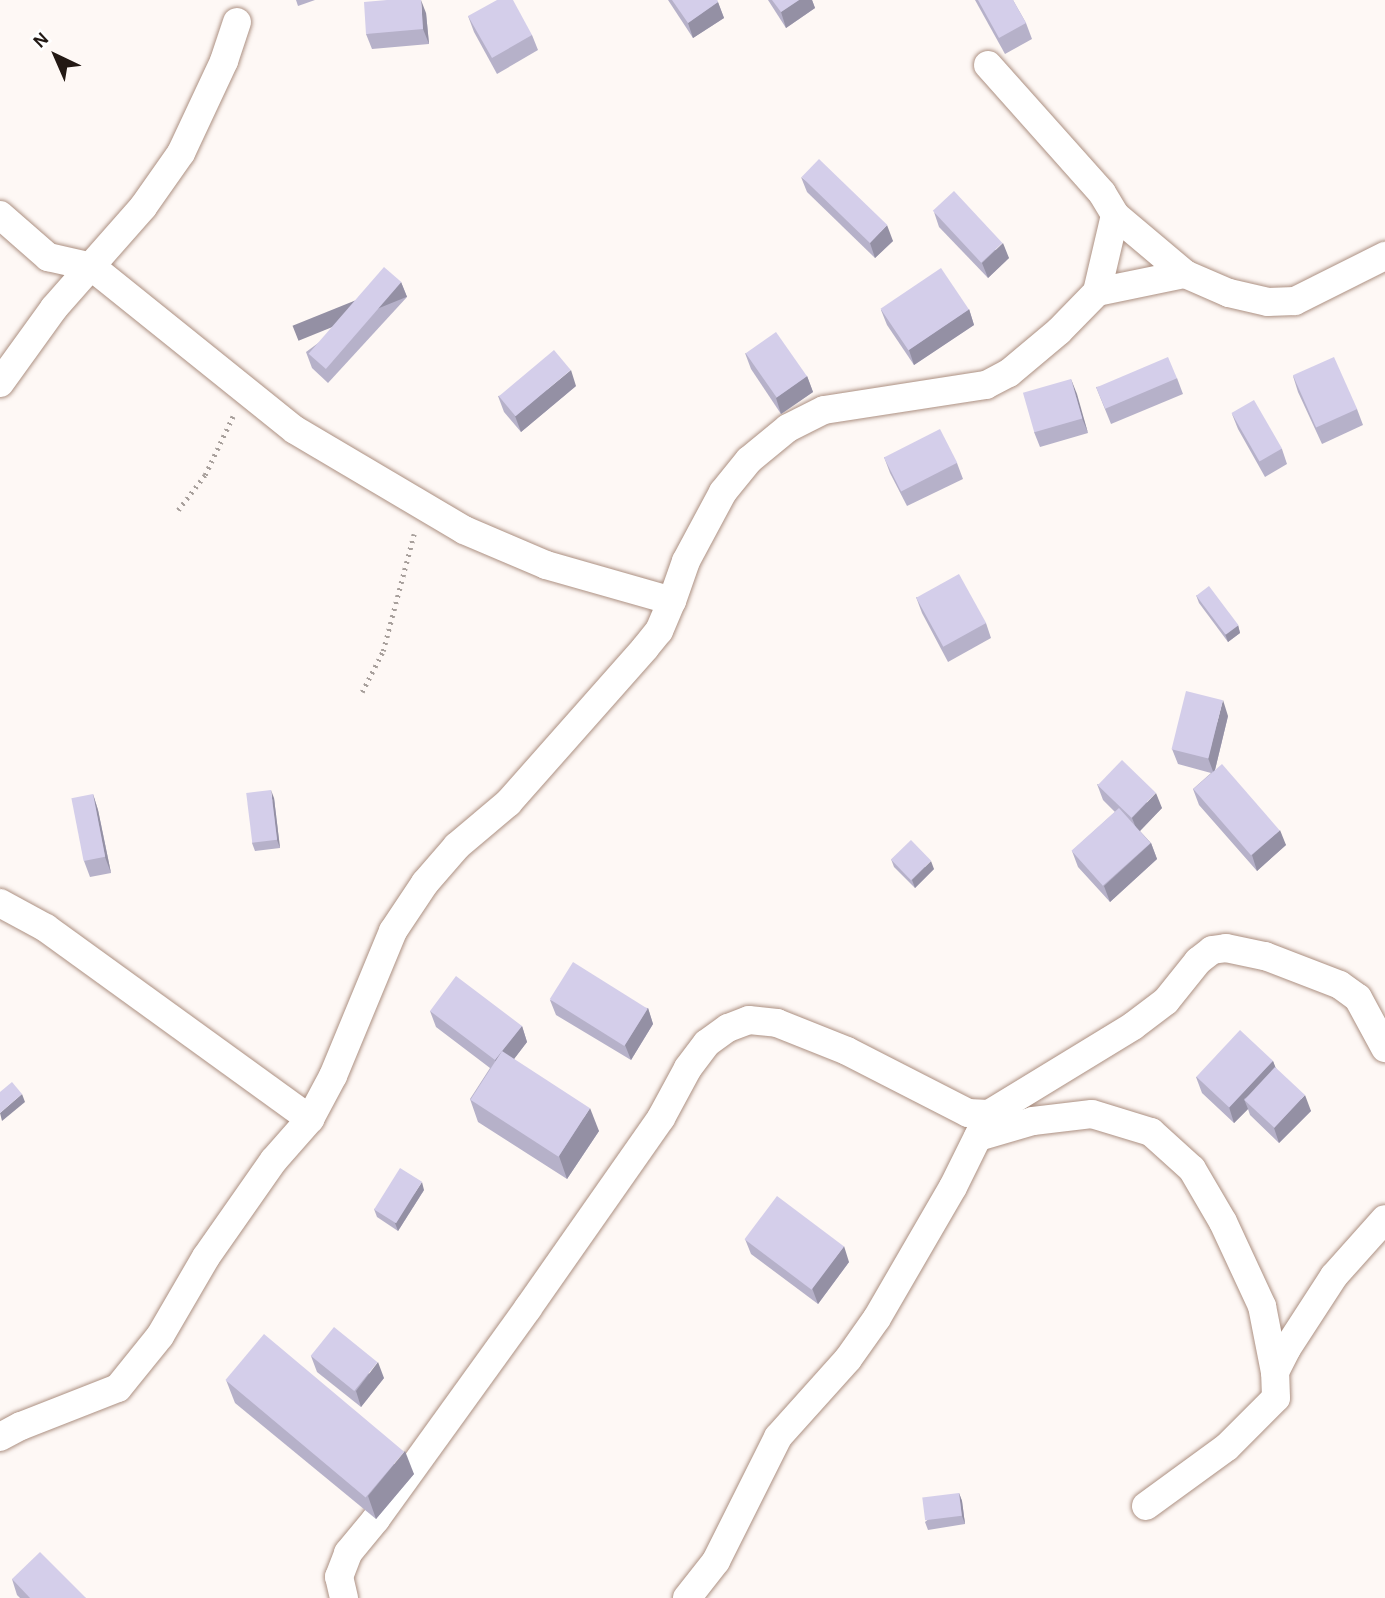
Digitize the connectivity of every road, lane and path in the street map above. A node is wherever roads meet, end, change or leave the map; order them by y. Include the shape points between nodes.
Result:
1 (237, 23) dead end
2 (988, 65) dead end
3 (0, 215) edge
4 (1115, 215) junction
5 (1385, 256) edge
6 (48, 257) junction
7 (92, 267) junction
8 (1185, 274) junction
9 (1097, 292) junction
10 (54, 308) junction
11 (0, 383) edge
12 (247, 391) junction
13 (400, 490) junction
14 (178, 510) dead end
15 (672, 601) junction
16 (362, 692) dead end
17 (0, 903) edge
18 (1385, 1048) edge
19 (310, 1119) junction
20 (983, 1126) junction
21 (1385, 1219) edge
22 (1275, 1372) junction
23 (0, 1437) edge
24 (1146, 1506) dead end
25 (344, 1598) edge
26 (687, 1598) edge

1 - 7 street via 225,61 181,153
2 - 4 street via 1102,193
3 - 6 street
4 - 8 street
4 - 9 street
5 - 8 street via 1295,301 1268,302 1229,293
6 - 7 street
6 - 10 street
7 - 10 street
7 - 12 street
8 - 9 street
9 - 15 street via 1009,373 986,385 824,410 788,428 750,460 723,492 686,561
10 - 11 street
12 - 13 street via 295,430
12 - 14 path via 205,475
13 - 15 street via 464,530 546,565
13 - 16 path via 414,536 383,651
15 - 19 street via 645,649 508,803 457,846 425,883 393,931 333,1076
17 - 19 street via 46,928
18 - 20 street via 1358,998 1340,985 1265,956 1226,948 1212,950 1155,1010
19 - 23 street via 274,1160 206,1257 160,1336 118,1388
20 - 22 street via 1092,1114 1152,1132 1192,1169 1223,1222 1262,1306
20 - 25 street via 968,1112 847,1051 777,1023 749,1020 707,1043 528,1308 348,1553 339,1577
20 - 26 street via 877,1318 848,1359 778,1437 716,1561
21 - 22 street via 1334,1276
22 - 24 street via 1276,1398 1227,1447

